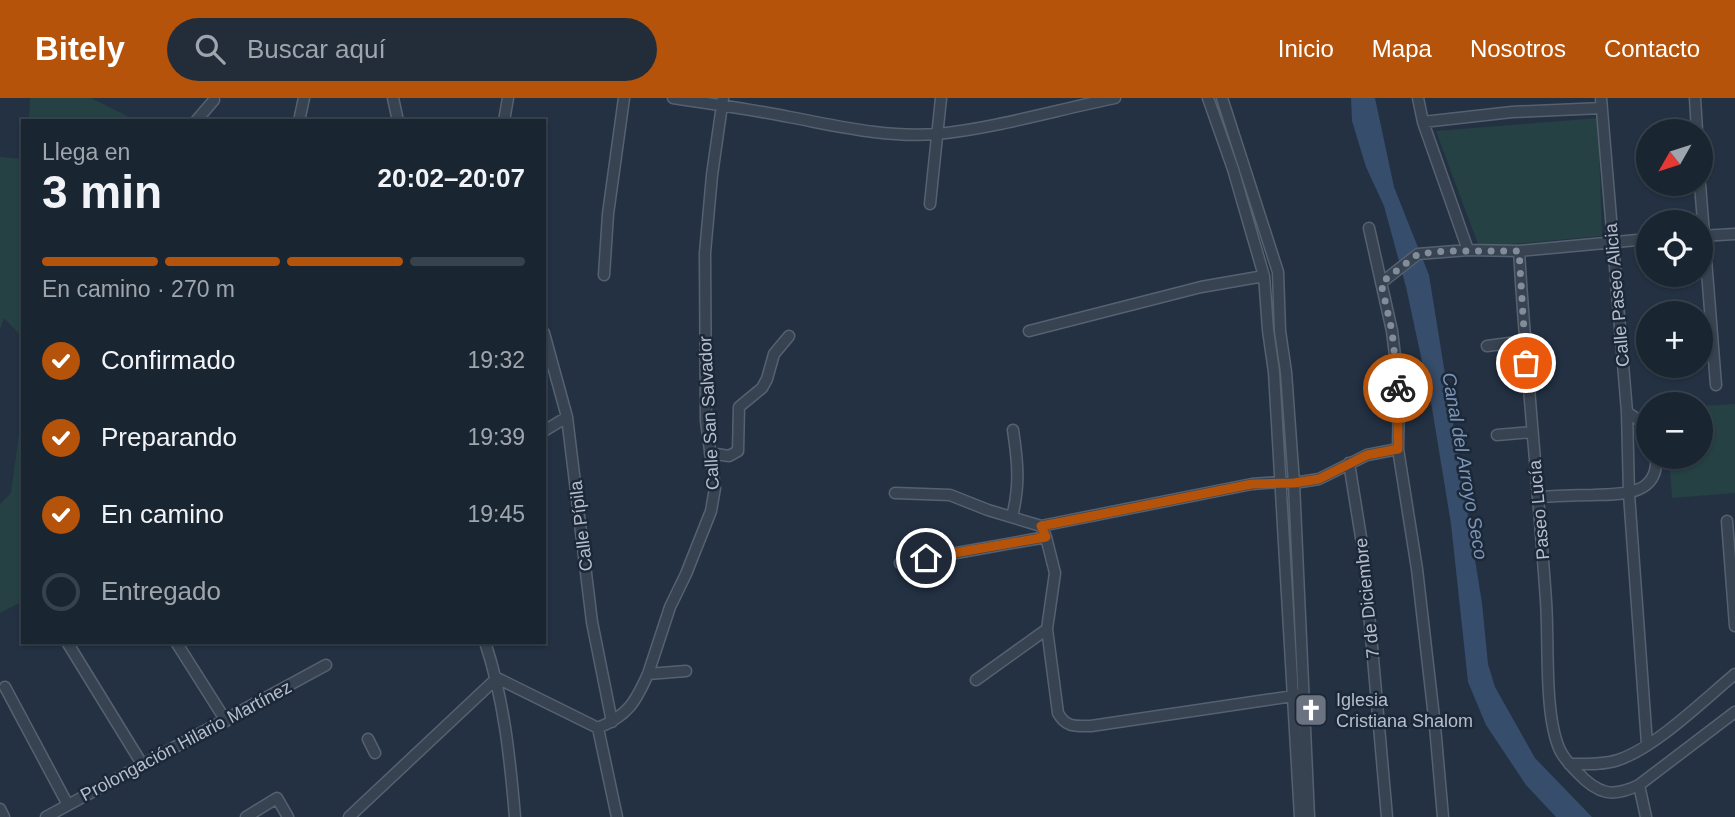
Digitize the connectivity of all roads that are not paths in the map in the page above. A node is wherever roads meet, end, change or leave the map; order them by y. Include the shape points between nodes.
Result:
1 (304, 98) edge
2 (393, 98) edge
3 (508, 98) edge
4 (624, 98) edge
5 (673, 98) edge
6 (942, 98) edge
7 (1115, 98) edge
8 (1208, 98) edge
9 (1222, 98) edge
10 (1418, 98) edge
11 (1511, 98) edge
12 (1695, 98) edge
13 (214, 100) dead end
14 (723, 102) edge
15 (1602, 103) edge
16 (1512, 112) junction
17 (198, 119) edge
18 (299, 119) edge
19 (398, 119) edge
20 (505, 119) edge
21 (1696, 119) edge
22 (1423, 122) junction
23 (936, 134) junction
24 (930, 204) dead end
25 (1369, 228) dead end
26 (1735, 234) edge
27 (1713, 235) edge
28 (1636, 240) edge
29 (1612, 242) junction
30 (1468, 250) junction
31 (1519, 251) junction
32 (604, 275) dead end
33 (1264, 276) junction
34 (1381, 283) junction
35 (1707, 287) edge
36 (1029, 331) dead end
37 (789, 336) dead end
38 (546, 339) edge
39 (1524, 341) junction
40 (1487, 346) dead end
41 (1716, 385) dead end
42 (1627, 412) junction
43 (567, 417) junction
44 (1636, 418) edge
45 (546, 430) edge
46 (1013, 430) dead end
47 (1532, 432) junction
48 (1497, 435) dead end
49 (1398, 449) junction
50 (710, 453) junction
51 (1349, 463) junction
52 (1656, 469) edge
53 (1279, 482) junction
54 (1294, 483) junction
55 (895, 493) dead end
56 (1629, 494) junction
57 (1538, 496) junction
58 (1012, 517) junction
59 (1727, 521) dead end
60 (1044, 531) junction
61 (900, 563) dead end
62 (1735, 626) edge
63 (1047, 629) junction
64 (68, 644) edge
65 (177, 644) edge
66 (486, 644) edge
67 (327, 664) dead end
68 (686, 671) dead end
69 (648, 674) junction
70 (1735, 674) edge
71 (497, 678) junction
72 (976, 680) dead end
73 (5, 687) dead end
74 (1299, 695) junction
75 (1735, 712) edge
76 (226, 721) junction
77 (612, 722) junction
78 (598, 727) junction
79 (368, 740) dead end
80 (1647, 744) junction
81 (375, 753) dead end
82 (142, 764) junction
83 (1569, 764) junction
84 (1639, 785) junction
85 (68, 805) junction
86 (0, 809) edge
87 (4, 817) edge
88 (46, 817) edge
89 (246, 817) edge
90 (289, 817) edge
91 (349, 817) edge
92 (515, 817) edge
93 (617, 817) edge
94 (1300, 817) edge
95 (1309, 817) edge
96 (1387, 817) edge
97 (1443, 817) edge
98 (1646, 817) edge

1 - 18 street
2 - 19 street
3 - 20 street
4 - 32 street
5 - 14 street
6 - 23 street
7 - 23 street
8 - 33 street
9 - 54 street via 1278,272
10 - 22 street
11 - 16 street
12 - 21 street
13 - 17 street
14 - 23 street via 865,133
14 - 50 street, Calle San Salvador via 705,253
15 - 16 street
15 - 29 street, Calle Paseo Alicia
16 - 22 street
22 - 30 street
23 - 24 street
25 - 34 street
26 - 27 street
28 - 29 street
29 - 31 street
29 - 42 street, Calle Paseo Alicia
30 - 31 street
30 - 34 street via 1418,254
31 - 39 street, Paseo Lucía
33 - 36 street via 1201,287
33 - 53 street
34 - 49 street via 1396,364
35 - 41 street
37 - 50 street via 770,362 762,388 739,407 738,451 729,456
38 - 43 street, Calle Pípila
39 - 40 street
39 - 47 street, Paseo Lucía
42 - 44 street
42 - 56 street, Calle Paseo Alicia
43 - 45 street
43 - 77 street, Calle Pípila via 592,622
46 - 58 street via 1019,469
47 - 48 street
47 - 57 street, Paseo Lucía
49 - 51 street
49 - 97 street via 1418,569
50 - 69 street, Calle San Salvador via 715,488 711,511 670,607
51 - 54 street via 1319,479
51 - 96 street, 7 de Diciembre via 1364,556
52 - 56 street via 1646,485
53 - 54 street
53 - 60 street via 1252,484
53 - 74 street
54 - 74 street
55 - 58 street via 950,495
56 - 57 street
56 - 80 street, Calle Paseo Alicia
57 - 83 street, Paseo Lucía via 1551,716 1560,751
58 - 60 street
59 - 62 street
60 - 61 street
60 - 63 street via 1055,573
63 - 72 street
63 - 74 street via 1058,713 1069,726
64 - 82 street
65 - 76 street
66 - 71 street
67 - 76 street, Prolongación Hilario Martínez
68 - 69 street
69 - 77 street, Calle San Salvador via 630,709
70 - 80 street
71 - 78 street
71 - 91 street
71 - 92 street
73 - 85 street
74 - 94 street
74 - 95 street
75 - 84 street
76 - 82 street, Prolongación Hilario Martínez
77 - 78 street
78 - 93 street
79 - 81 street
80 - 83 street via 1615,761
82 - 85 street, Prolongación Hilario Martínez
83 - 84 street via 1594,788 1609,793
84 - 98 street
85 - 88 street, Prolongación Hilario Martínez
86 - 87 street
89 - 90 street via 277,798

